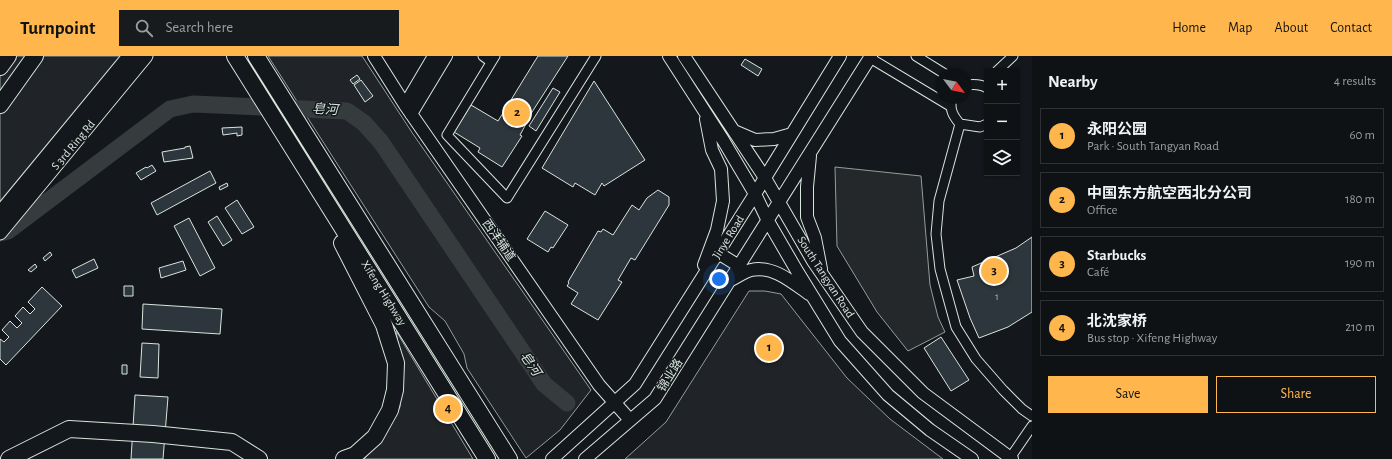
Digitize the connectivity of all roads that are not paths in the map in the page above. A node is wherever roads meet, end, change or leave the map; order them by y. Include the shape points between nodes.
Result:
1 (8, 56) edge
2 (35, 56) edge
3 (131, 56) edge
4 (146, 56) edge
5 (235, 56) edge
6 (256, 56) edge
7 (374, 56) edge
8 (434, 56) edge
9 (446, 56) edge
10 (482, 56) edge
11 (596, 56) edge
12 (668, 56) edge
13 (684, 56) edge
14 (840, 56) edge
15 (916, 56) edge
16 (1013, 56) edge
17 (871, 57) edge
18 (493, 59) edge
19 (0, 68) edge
20 (936, 68) edge
21 (1000, 68) edge
22 (972, 84) edge
23 (984, 86) edge
24 (936, 94) edge
25 (5, 99) edge
26 (952, 104) edge
27 (408, 109) junction
28 (0, 110) edge
29 (705, 112) junction
30 (960, 124) junction
31 (984, 125) edge
32 (734, 131) junction
33 (792, 134) junction
34 (293, 147) junction
35 (810, 153) junction
36 (765, 178) junction
37 (755, 194) junction
38 (780, 203) junction
39 (0, 215) edge
40 (768, 221) junction
41 (0, 233) edge
42 (718, 253) junction
43 (739, 266) junction
44 (822, 274) junction
45 (731, 280) junction
46 (696, 287) junction
47 (812, 296) junction
48 (614, 402) junction
49 (1032, 416) edge
50 (630, 420) junction
51 (1032, 426) edge
52 (10, 459) edge
53 (259, 459) edge
54 (344, 459) edge
55 (487, 459) edge
56 (509, 459) edge
57 (552, 459) edge
58 (585, 459) edge
59 (972, 459) edge
60 (1011, 459) edge

1 - 19 highway
2 - 25 highway
3 - 39 highway, S 3rd Ring Rd
4 - 41 main road, S 3rd Ring Rd
5 - 34 highway, Xifeng Highway
6 - 56 highway, Xifeng Highway
7 - 27 main road, 西沣辅道
8 - 27 main road
9 - 27 main road
10 - 18 street
11 - 18 street via 507,198 447,135
12 - 29 main road, South Tangyan Road
13 - 32 main road, South Tangyan Road
14 - 33 main road, Jinye Road
15 - 20 street
16 - 21 street
17 - 24 street
17 - 35 main road, Jinye Road
22 - 23 street
25 - 28 highway
26 - 30 street via 955,118
27 - 48 main road, 西沣辅道
29 - 37 main road, South Tangyan Road
29 - 46 main road via 712,150 721,170 723,201 717,230
30 - 31 street
30 - 49 street via 939,201 936,234 940,269 956,327 972,352 1003,390
32 - 33 main road via 754,140 774,139
32 - 36 main road, South Tangyan Road
33 - 36 main road, Jinye Road
34 - 54 highway via 384,325 396,363 395,390 390,410 375,437 355,455
34 - 55 highway, Xifeng Highway
35 - 38 main road, Jinye Road
35 - 44 main road via 807,217 815,238
36 - 37 main road, Jinye Road
36 - 38 main road, South Tangyan Road
37 - 40 main road, South Tangyan Road
37 - 42 main road, Jinye Road
38 - 40 main road, Jinye Road
38 - 44 main road, South Tangyan Road
40 - 43 main road, Jinye Road
40 - 47 main road, South Tangyan Road
42 - 43 main road
42 - 46 main road, Jinye Road
43 - 45 main road, Jinye Road
44 - 60 main road, South Tangyan Road via 862,332 923,393
45 - 47 main road via 751,270 769,270
45 - 50 main road, 锦业路 via 655,399
46 - 48 main road, Jinye Road via 635,384
47 - 59 main road, South Tangyan Road via 840,341 888,395 930,430
48 - 50 main road, 西沣辅道
48 - 57 main road, Jinye Road
50 - 58 main road, 锦业路
51 - 60 street
52 - 53 highway via 69,429 232,442

